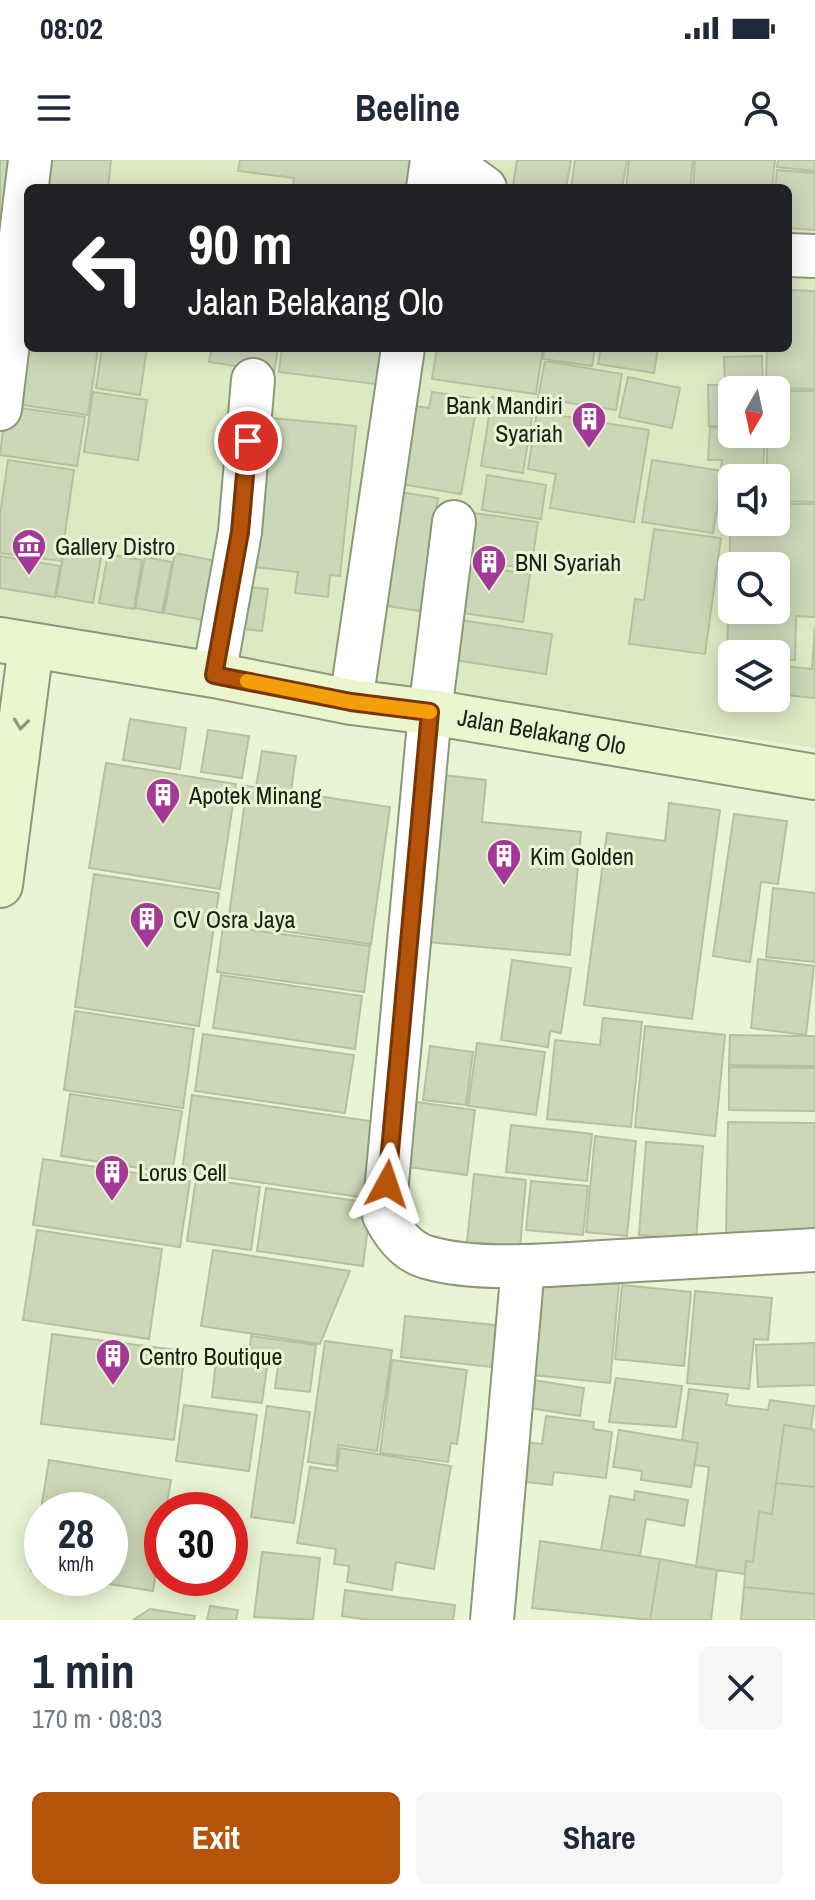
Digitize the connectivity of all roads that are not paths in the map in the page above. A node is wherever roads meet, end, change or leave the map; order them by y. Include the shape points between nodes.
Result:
1 (30, 160) edge
2 (432, 160) edge
3 (447, 160) edge
4 (27, 184) edge
5 (429, 184) edge
6 (480, 184) edge
7 (24, 210) edge
8 (792, 255) edge
9 (815, 256) edge
10 (402, 352) edge
11 (253, 380) dead end
12 (0, 409) edge
13 (454, 522) dead end
14 (16, 643) edge
15 (214, 675) junction
16 (351, 702) junction
17 (430, 712) junction
18 (815, 777) edge
19 (0, 885) edge
20 (815, 1250) edge
21 (523, 1266) junction
22 (492, 1620) edge

1 - 4 street
2 - 5 street
3 - 6 street
7 - 12 street
8 - 9 street
10 - 16 street
11 - 15 street via 240,532
13 - 17 street
14 - 15 main road, Jalan Belakang Olo
14 -> 19 main road
15 - 16 main road, Jalan Belakang Olo
16 - 17 main road, Jalan Belakang Olo
17 - 18 main road, Jalan Belakang Olo
17 - 21 street via 384,1215 405,1245 423,1256
20 - 21 street
21 - 22 street

